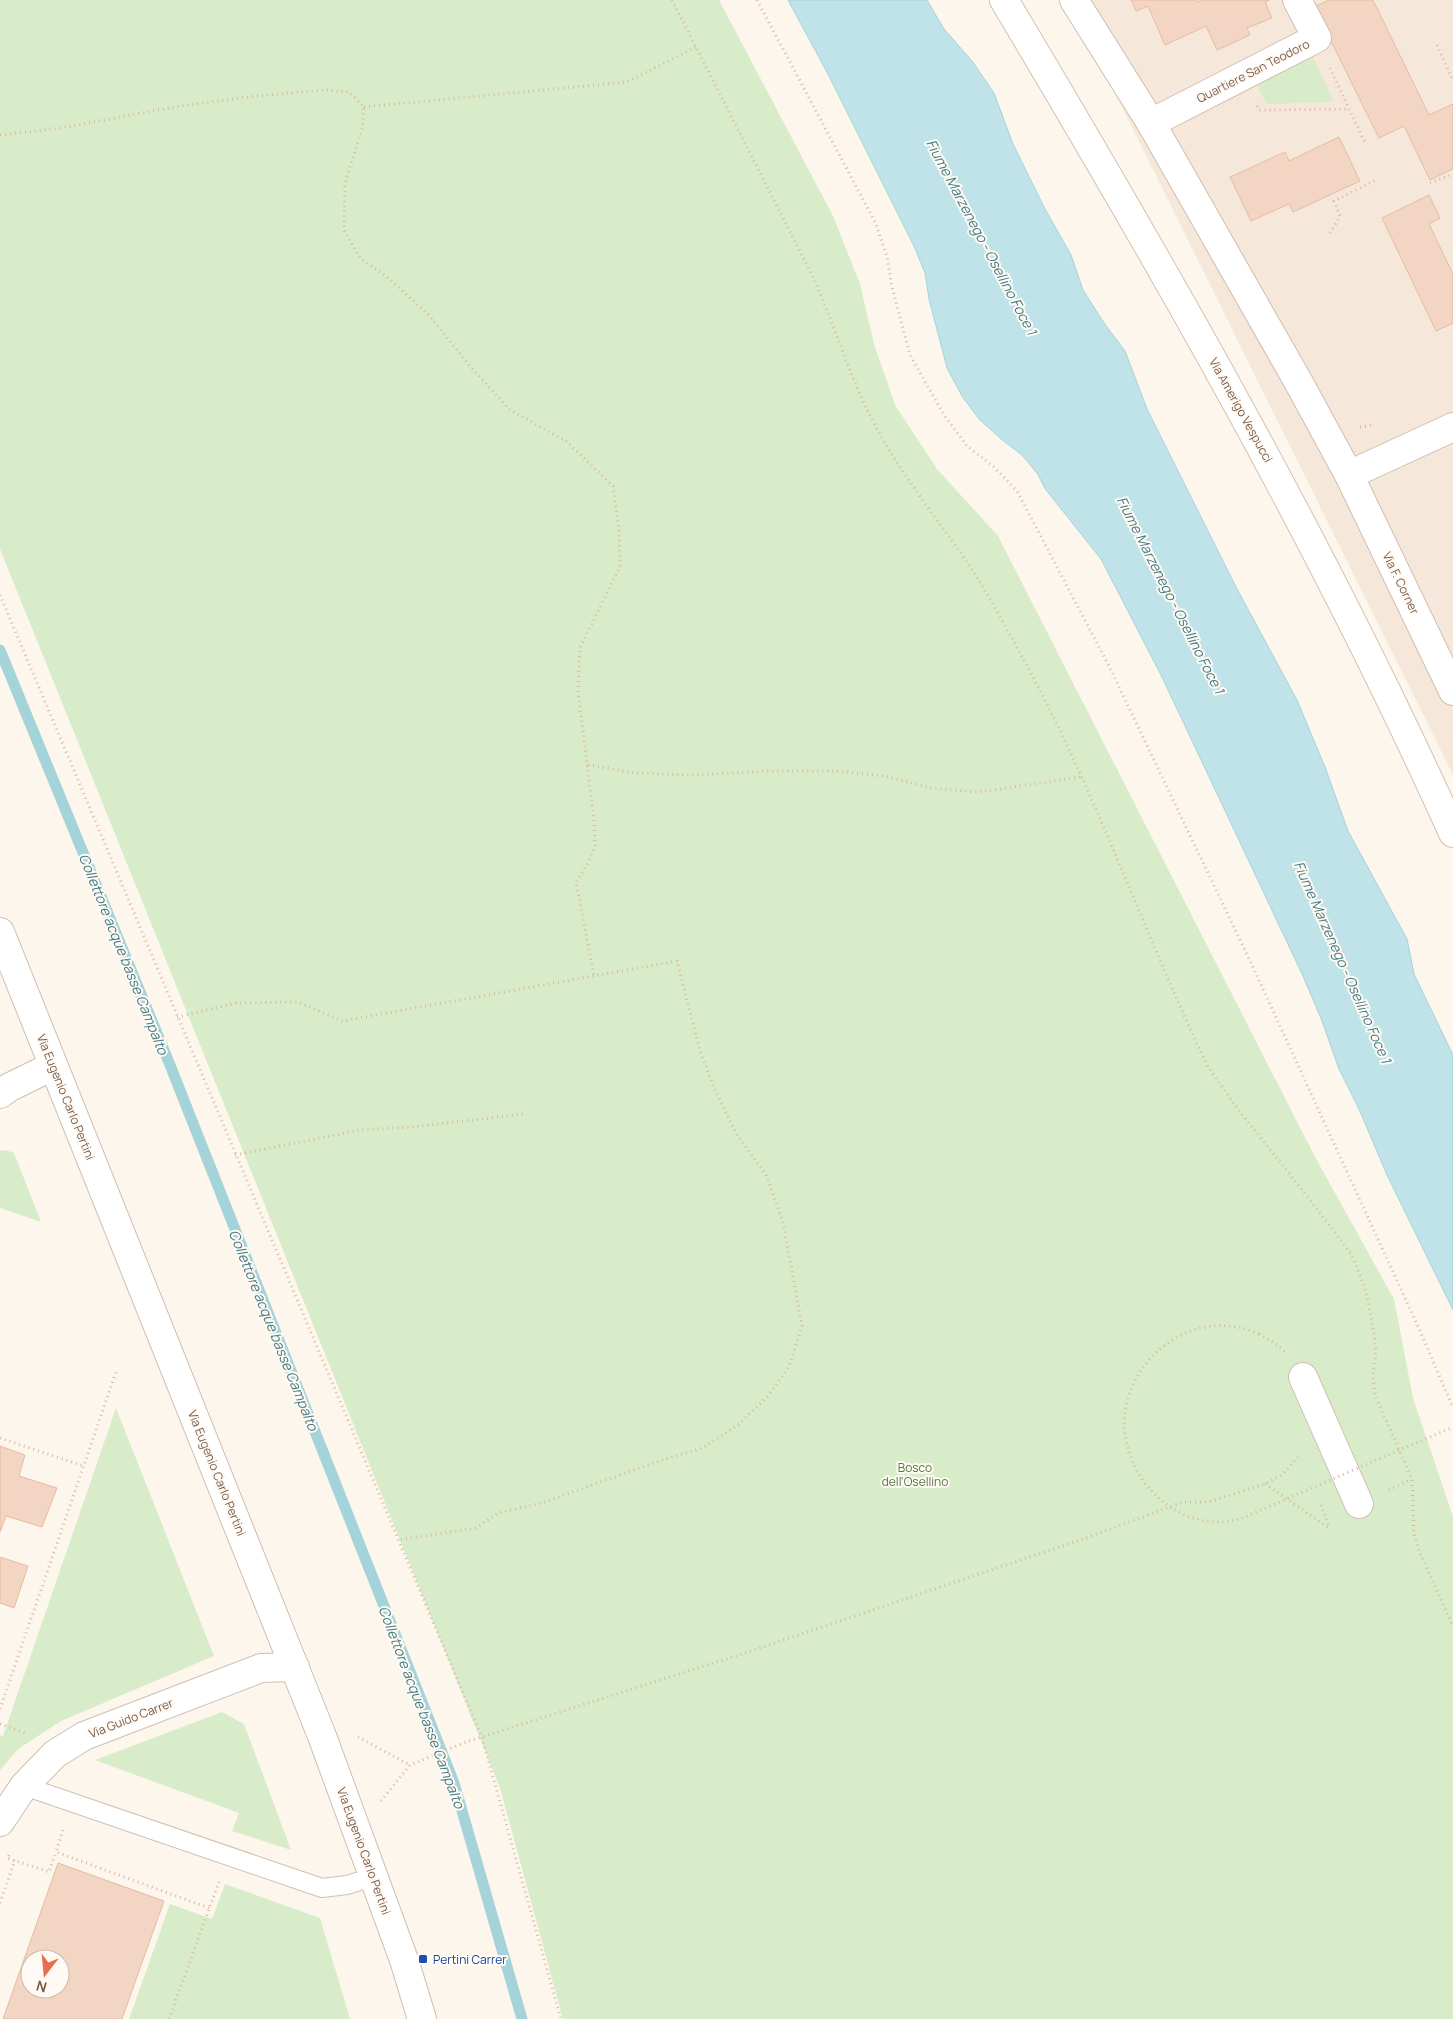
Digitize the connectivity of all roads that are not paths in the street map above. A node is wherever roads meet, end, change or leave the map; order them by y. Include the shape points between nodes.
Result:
1 (1004, 0) edge
2 (1074, 0) edge
3 (1297, 0) edge
4 (1151, 123) junction
5 (1453, 427) edge
6 (1348, 475) junction
7 (1453, 691) edge
8 (1453, 833) edge
9 (0, 932) edge
10 (53, 1066) junction
11 (0, 1094) edge
12 (1302, 1377) road end
13 (1359, 1504) dead end
14 (295, 1667) junction
15 (24, 1786) junction
16 (0, 1822) edge
17 (373, 1877) junction
18 (422, 2019) edge

1 - 8 street, Via Amerigo Vespucci via 1158,259 1246,418 1372,660
2 - 4 street, Via F. Corner
3 - 4 street, Quartiere San Teodoro via 1317,38
4 - 6 street, Via F. Corner via 1299,382
5 - 6 street
6 - 7 street, Via F. Corner
9 - 10 street, Via Eugenio Carlo Pertini
10 - 11 street
10 - 14 street, Via Eugenio Carlo Pertini
12 - 13 street
14 - 15 street, Via Guido Carrer via 260,1668 84,1736 55,1754
14 - 17 street, Via Eugenio Carlo Pertini
15 - 16 street, Via Guido Carrer
15 - 17 lane via 322,1888
17 - 18 street, Via Eugenio Carlo Pertini

